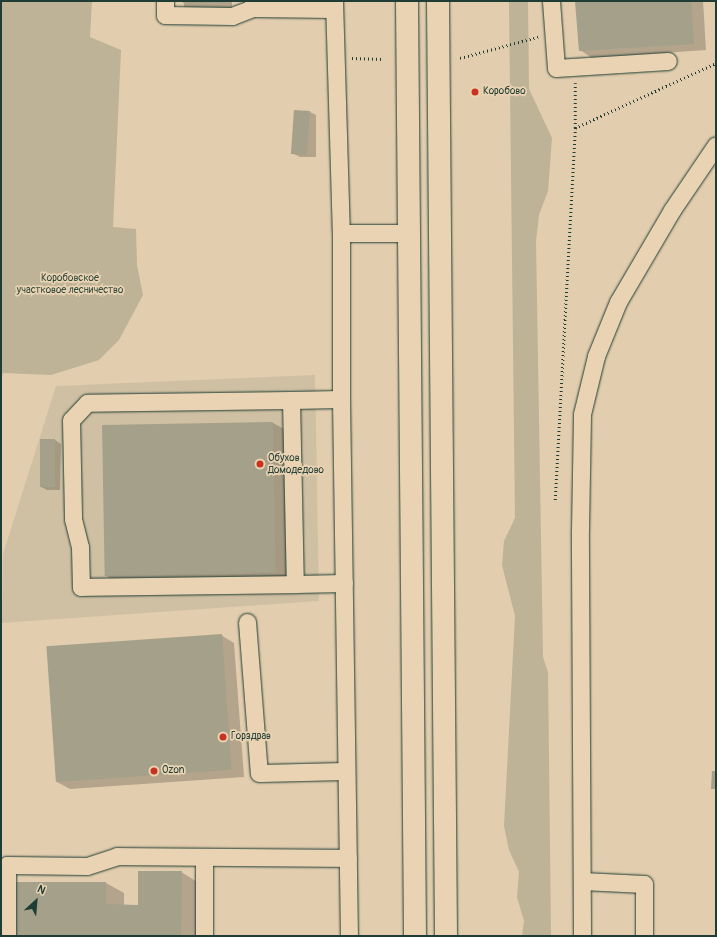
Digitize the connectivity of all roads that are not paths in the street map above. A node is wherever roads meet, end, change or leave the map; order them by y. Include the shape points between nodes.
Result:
1 (165, 1) edge
2 (407, 1) edge
3 (438, 1) edge
4 (551, 1) edge
5 (253, 4) edge
6 (334, 5) edge
7 (668, 61) dead end
8 (716, 145) edge
9 (341, 233) junction
10 (408, 233) junction
11 (341, 399) junction
12 (291, 400) junction
13 (344, 583) junction
14 (295, 584) junction
15 (248, 622) dead end
16 (346, 771) junction
17 (204, 857) junction
18 (348, 858) junction
19 (582, 882) junction
20 (7, 936) edge
21 (204, 936) edge
22 (348, 936) edge
23 (415, 936) edge
24 (446, 936) edge
25 (582, 936) edge
26 (644, 936) edge

1 - 5 street via 165,15 232,16
2 - 10 highway
3 - 24 highway
4 - 7 street via 556,68
5 - 6 street
6 - 9 street
8 - 19 street via 672,210 618,302 596,356 582,414
9 - 10 street
9 - 11 street
10 - 23 highway
11 - 12 street
11 - 13 street
12 - 14 street
12 - 14 street via 87,403 71,420 72,519 80,547 81,587
13 - 14 street
13 - 16 street
15 - 16 street via 259,774
16 - 18 street
17 - 18 street
17 - 20 street via 117,856 87,866 8,865
17 - 21 street
18 - 22 street
19 - 25 street
19 - 26 street via 644,884

